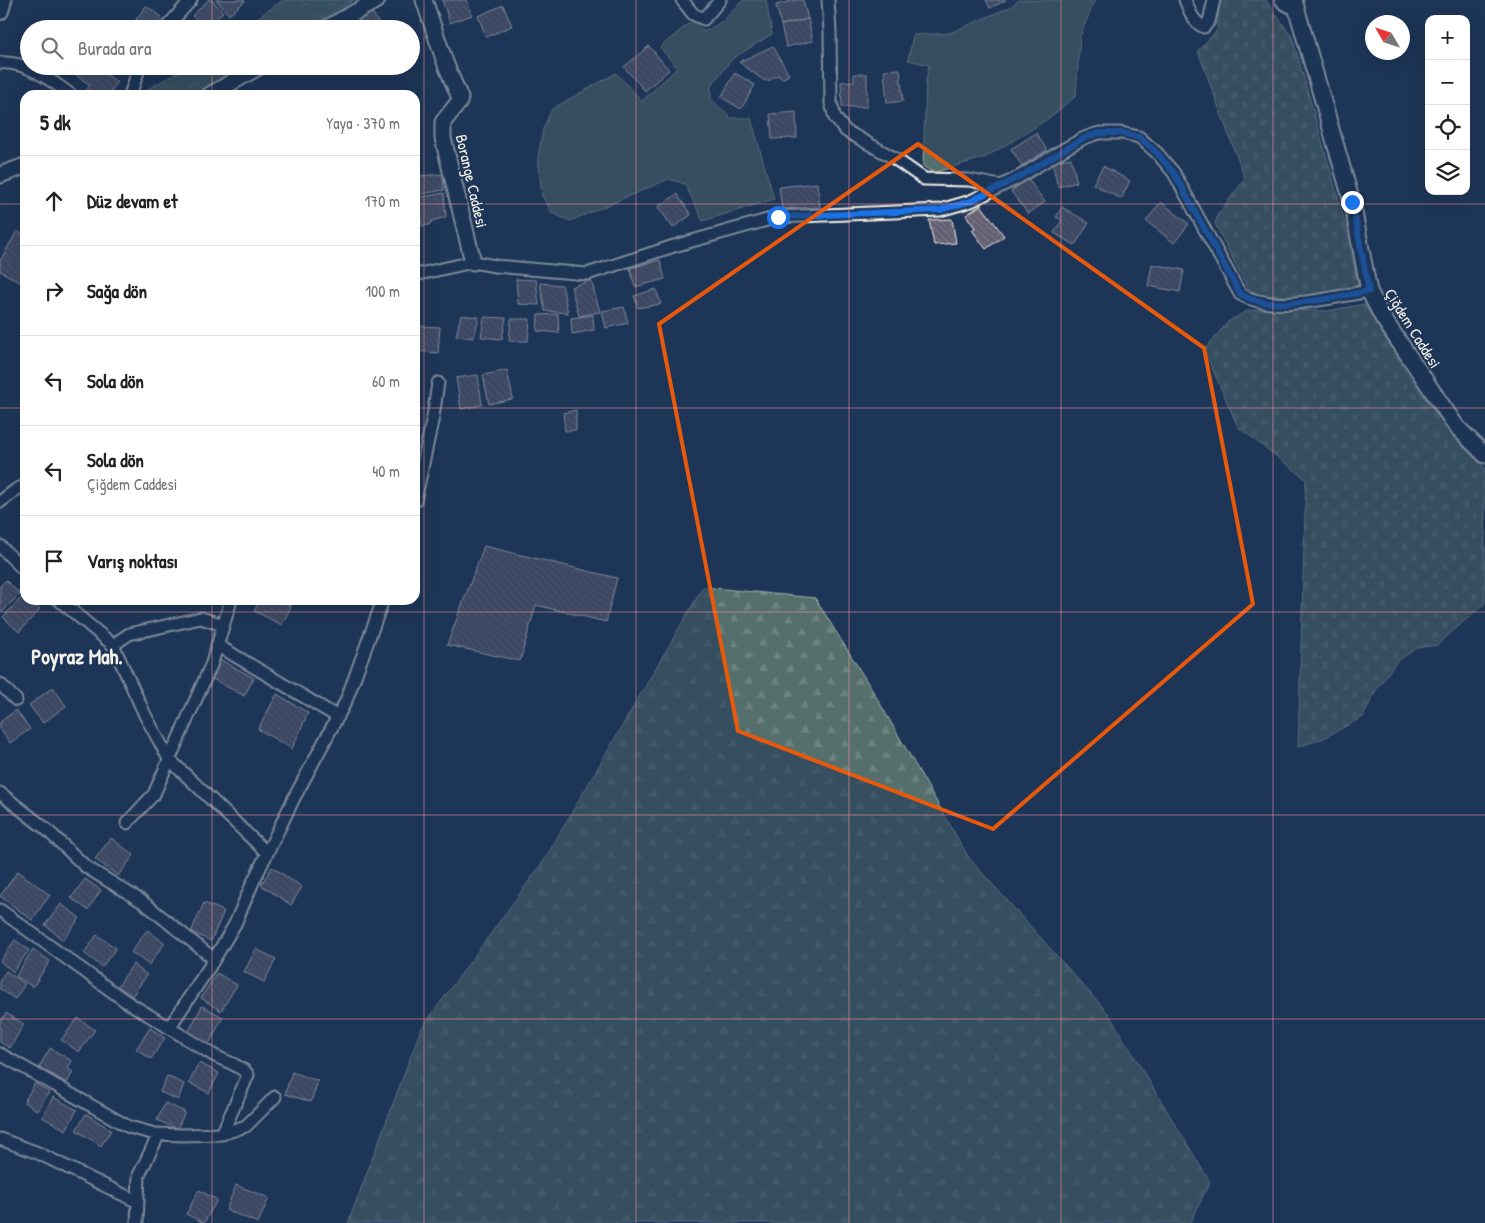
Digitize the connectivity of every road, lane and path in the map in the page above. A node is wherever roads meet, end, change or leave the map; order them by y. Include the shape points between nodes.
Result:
1 (3, 0) edge
2 (191, 0) edge
3 (377, 0) edge
4 (424, 0) edge
5 (682, 0) edge
6 (720, 0) edge
7 (828, 0) edge
8 (1185, 0) edge
9 (1214, 0) edge
10 (1281, 0) edge
11 (1295, 5) edge
12 (0, 11) edge
13 (173, 20) edge
14 (341, 20) edge
15 (0, 63) edge
16 (20, 65) edge
17 (42, 75) edge
18 (137, 75) edge
19 (244, 75) edge
20 (64, 90) edge
21 (132, 90) edge
22 (219, 90) edge
23 (20, 168) edge
24 (0, 175) edge
25 (1001, 186) junction
26 (473, 262) junction
27 (420, 274) edge
28 (1369, 291) junction
29 (438, 383) dead end
30 (1485, 455) edge
31 (420, 478) edge
32 (20, 488) edge
33 (0, 502) edge
34 (0, 546) edge
35 (20, 566) edge
36 (65, 605) edge
37 (229, 605) edge
38 (381, 605) edge
39 (223, 625) junction
40 (113, 645) junction
41 (217, 645) junction
42 (0, 684) edge
43 (16, 700) dead end
44 (338, 717) junction
45 (169, 759) junction
46 (0, 793) edge
47 (127, 823) dead end
48 (267, 853) junction
49 (0, 910) edge
50 (214, 959) junction
51 (169, 1028) junction
52 (0, 1054) edge
53 (275, 1097) dead end
54 (159, 1134) junction
55 (222, 1134) junction
56 (0, 1139) edge
57 (138, 1202) junction
58 (137, 1223) edge

1 - 12 main road
2 - 13 street
3 - 14 street
4 - 26 street, Borange Caddesi via 460,98 443,122 442,138
5 - 6 street via 698,18 704,18
7 - 25 street via 831,104 835,118 846,131 924,178 969,180
8 - 9 street via 1194,20 1204,27 1209,21
10 - 11 street via 1284,4
11 - 28 street, Çiğdem Caddesi via 1352,202
15 - 16 street
17 - 20 street
18 - 21 street
19 - 22 street
23 - 24 street
25 - 26 street via 971,201 940,210 778,217 587,274
25 - 28 street via 1066,148 1099,133 1139,137 1174,173 1240,294 1261,303 1304,302
26 - 27 street
28 - 30 street, Çiğdem Caddesi via 1383,318 1456,426
29 - 31 street
32 - 33 street
34 - 35 street
36 - 40 street
37 - 39 street
38 - 44 street
39 - 40 street via 201,618 129,634
39 - 41 street
40 - 45 street
41 - 44 street
41 - 45 street
42 - 43 street
44 - 48 street
45 - 47 street via 154,794
45 - 48 street
46 - 50 street via 46,829 86,867 143,902
48 - 50 street via 235,924
49 - 51 street via 124,1000
50 - 51 street
51 - 55 street via 248,1075
52 - 54 street via 129,1127
53 - 55 street via 246,1126
54 - 55 street
54 - 57 street via 139,1175
56 - 57 street via 38,1153
57 - 58 street

